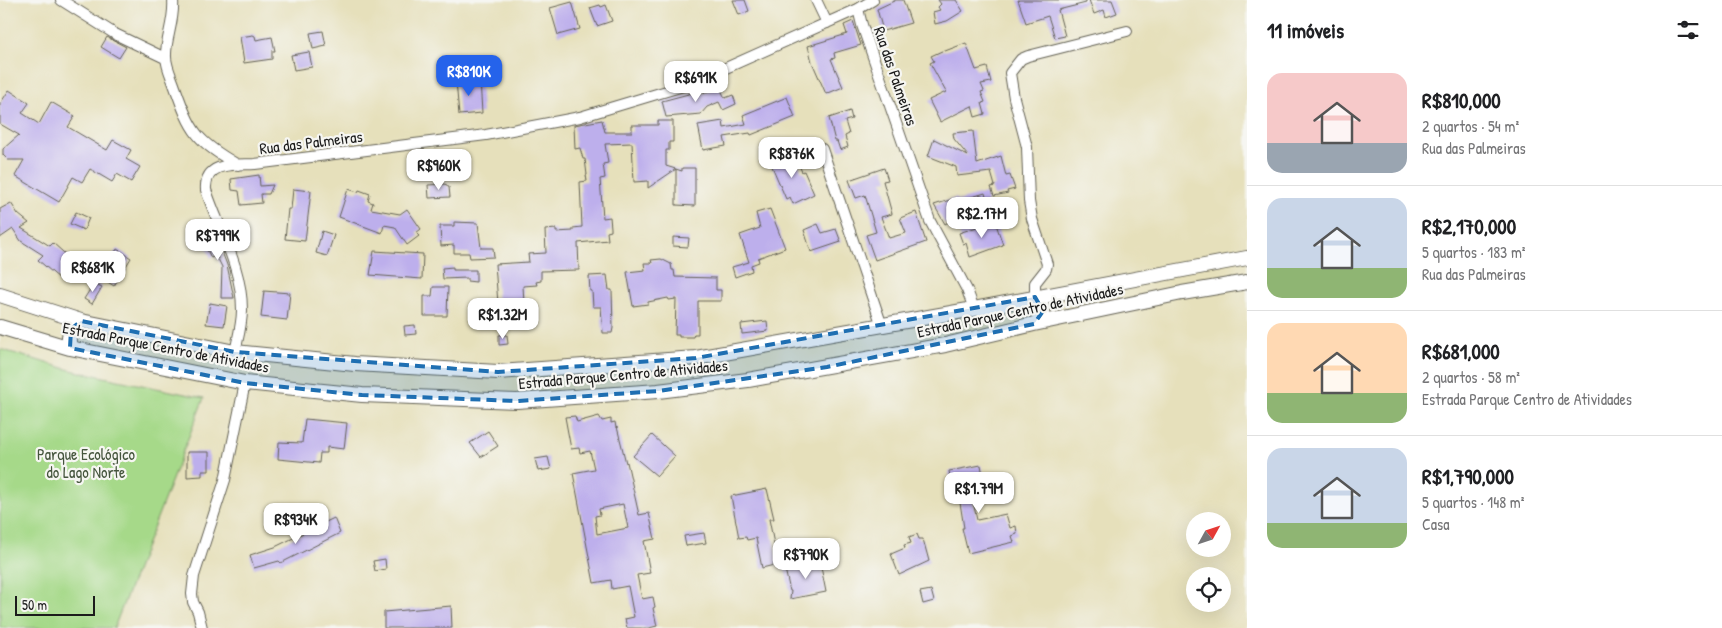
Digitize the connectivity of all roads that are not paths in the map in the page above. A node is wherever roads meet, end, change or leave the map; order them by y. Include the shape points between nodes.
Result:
1 (61, 0) edge
2 (174, 0) edge
3 (816, 0) edge
4 (873, 0) edge
5 (858, 9) junction
6 (827, 23) junction
7 (1127, 31) dead end
8 (165, 58) junction
9 (822, 148) dead end
10 (238, 165) junction
11 (1247, 258) edge
12 (1247, 282) edge
13 (0, 295) edge
14 (1035, 297) junction
15 (974, 309) junction
16 (81, 321) junction
17 (1034, 324) junction
18 (882, 326) junction
19 (0, 327) edge
20 (70, 348) junction
21 (235, 352) junction
22 (245, 383) junction
23 (202, 628) edge

1 - 8 street via 115,34
2 - 8 street
3 - 6 street
4 - 5 street
5 - 6 street, Rua das Palmeiras
5 - 15 street, Rua das Palmeiras via 930,221 968,290
6 - 10 street, Rua das Palmeiras via 690,84 580,117 486,135
7 - 14 street via 1028,56 1021,59 1010,73 1027,147 1030,209 1047,264 1035,283
8 - 10 street via 194,132 216,152
9 - 18 street
10 - 21 street, Rua das Palmeiras via 214,169 206,183 211,205 236,266 241,290 242,311
11 - 14 main road, Estrada Parque Centro de Atividades
12 - 17 main road, Estrada Parque Centro de Atividades
13 - 16 main road, Estrada Parque Centro de Atividades
14 - 15 main road, Estrada Parque Centro de Atividades
14 - 17 main road via 1040,300 1043,311
15 - 18 main road, Estrada Parque Centro de Atividades
16 - 20 main road via 71,329
16 - 21 main road, Estrada Parque Centro de Atividades
17 - 22 main road, Estrada Parque Centro de Atividades via 945,346 748,380 658,391 517,401 362,395
18 - 21 main road, Estrada Parque Centro de Atividades via 696,358 498,372 355,364
19 - 20 main road, Estrada Parque Centro de Atividades
20 - 22 main road, Estrada Parque Centro de Atividades
22 - 23 street via 225,480 194,576 193,602

